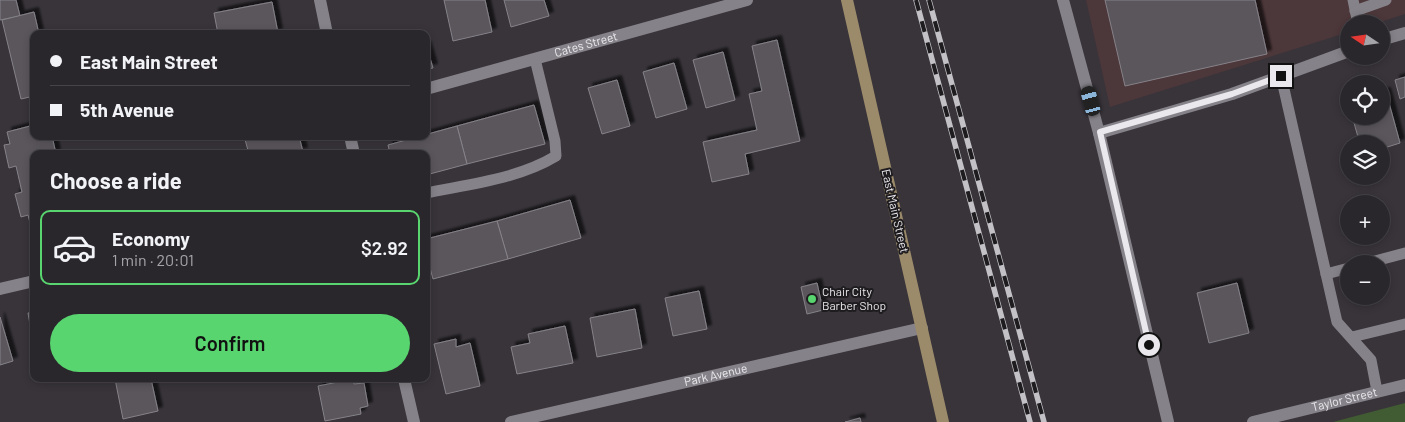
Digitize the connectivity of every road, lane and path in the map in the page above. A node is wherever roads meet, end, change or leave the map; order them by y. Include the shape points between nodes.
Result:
1 (320, 0) edge
2 (747, 0) edge
3 (847, 0) edge
4 (1063, 0) edge
5 (1386, 0) edge
6 (1354, 5) edge
7 (326, 30) edge
8 (1405, 33) edge
9 (1390, 37) edge
10 (1340, 54) edge
11 (535, 59) junction
12 (1281, 76) junction
13 (430, 88) edge
14 (1100, 132) junction
15 (430, 191) edge
16 (1405, 253) edge
17 (1390, 257) edge
18 (1340, 270) edge
19 (1326, 274) junction
20 (30, 282) edge
21 (0, 289) edge
22 (1405, 324) edge
23 (922, 328) junction
24 (1352, 337) junction
25 (405, 382) edge
26 (1405, 384) edge
27 (1377, 391) junction
28 (414, 422) edge
29 (511, 422) edge
30 (943, 422) edge
31 (1168, 422) edge
32 (1253, 422) edge

1 - 7 street
2 - 11 street, Cates Street
3 - 23 main road, East Main Street
4 - 14 street
5 - 6 lane
8 - 9 street
10 - 12 street
11 - 13 street, Cates Street
11 - 15 lane via 556,156 541,165 498,178
12 - 14 street via 1232,94
12 - 19 lane
14 - 31 street
16 - 17 lane
18 - 19 lane
19 - 24 lane via 1337,322
20 - 21 street
22 - 24 lane
23 - 29 street, Park Avenue
23 - 30 main road, East Main Street
24 - 27 lane via 1371,360
25 - 28 street
26 - 27 street, Taylor Street
27 - 32 street, Taylor Street

